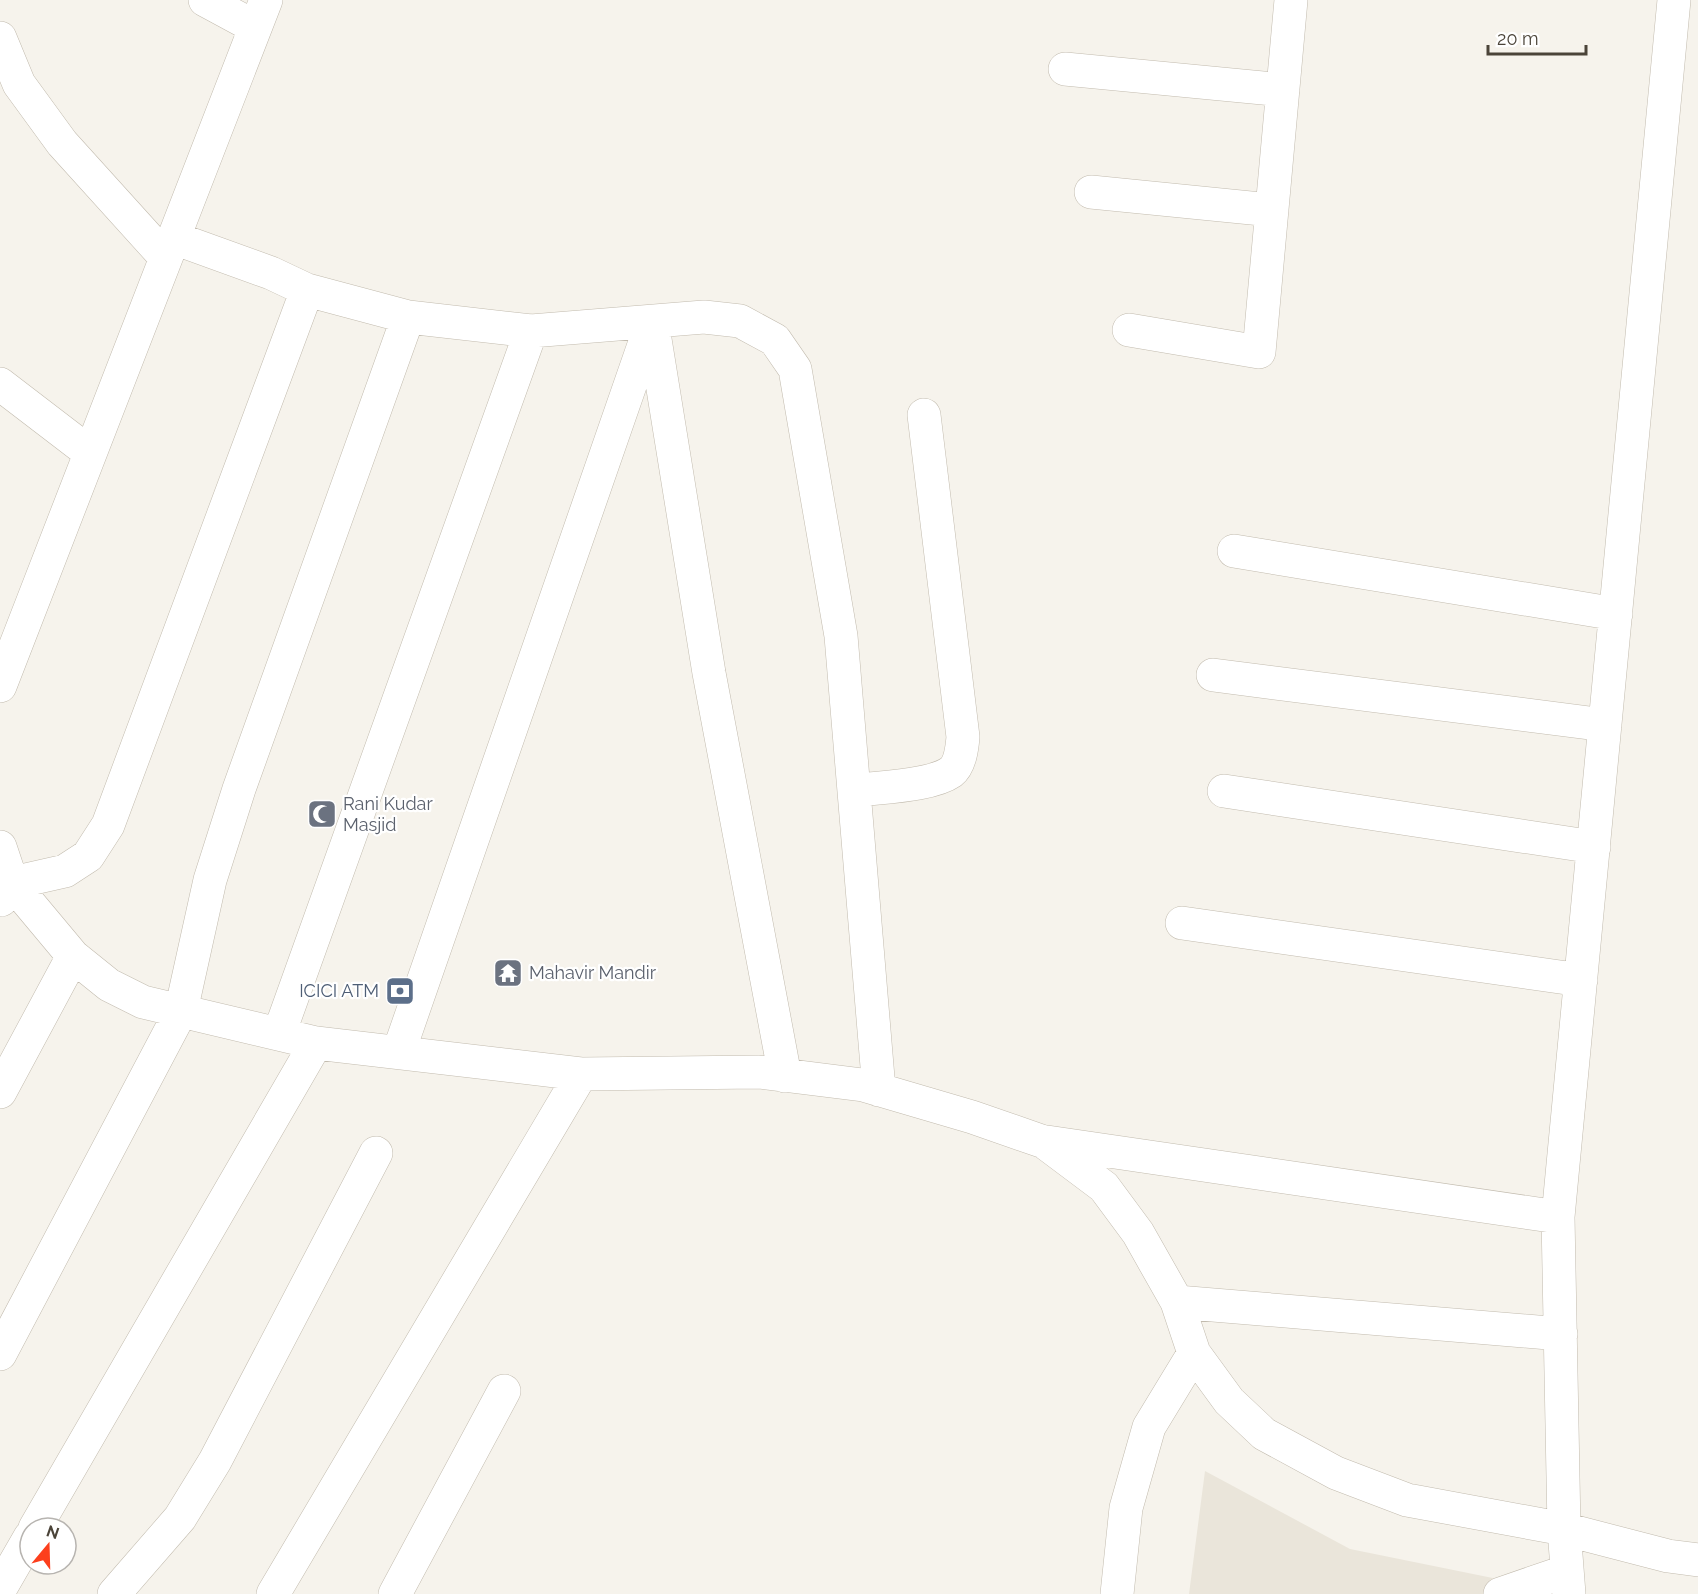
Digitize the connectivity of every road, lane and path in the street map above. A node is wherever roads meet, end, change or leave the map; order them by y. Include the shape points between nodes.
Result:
1 (205, 0) edge
2 (1291, 0) edge
3 (1674, 0) edge
4 (260, 14) edge
5 (0, 38) edge
6 (1065, 69) dead end
7 (1283, 90) junction
8 (1091, 192) dead end
9 (1272, 210) junction
10 (170, 248) junction
11 (307, 290) junction
12 (408, 316) junction
13 (652, 322) junction
14 (1129, 330) dead end
15 (531, 331) junction
16 (0, 384) edge
17 (924, 415) dead end
18 (90, 453) junction
19 (1234, 551) dead end
20 (1616, 615) junction
21 (1213, 675) dead end
22 (0, 686) edge
23 (1605, 725) junction
24 (854, 791) junction
25 (1224, 791) dead end
26 (0, 847) edge
27 (1593, 847) junction
28 (4, 885) edge
29 (1182, 923) dead end
30 (73, 956) junction
31 (1581, 980) junction
32 (181, 1011) junction
33 (279, 1034) junction
34 (316, 1044) junction
35 (399, 1051) junction
36 (581, 1074) junction
37 (785, 1076) junction
38 (879, 1090) junction
39 (0, 1092) edge
40 (1044, 1142) junction
41 (376, 1153) dead end
42 (1558, 1217) junction
43 (1177, 1302) junction
44 (1561, 1334) junction
45 (1194, 1353) junction
46 (0, 1354) edge
47 (504, 1390) dead end
48 (42, 1516) edge
49 (1564, 1529) junction
50 (18, 1558) edge
51 (1698, 1560) edge
52 (1568, 1582) edge
53 (0, 1589) edge
54 (114, 1594) edge
55 (273, 1594) edge
56 (395, 1594) edge
57 (1117, 1594) edge
58 (1500, 1594) edge

1 - 4 street
2 - 7 street
3 - 20 street
4 - 10 street
5 - 10 street via 19,84 62,143
6 - 7 street
7 - 9 street
8 - 9 street
9 - 14 street via 1259,352
10 - 11 street via 271,273
10 - 18 street
11 - 12 street
11 - 28 street via 108,825 88,856 65,872
12 - 15 street
12 - 32 street via 239,789 210,880
13 - 15 street
13 - 24 street via 704,317 740,321 775,340 795,369 841,636
13 - 35 street
13 - 37 street via 709,673
15 - 33 street
16 - 18 street
17 - 24 street via 963,737 961,754 952,771 935,779
18 - 22 street
19 - 20 street
20 - 23 street
21 - 23 street
23 - 27 street
24 - 38 street
25 - 27 street
26 - 28 street
27 - 31 street
28 - 30 street
29 - 31 street
30 - 32 street via 109,985 143,1002
30 - 39 street
31 - 42 street
32 - 33 street
32 - 46 street
33 - 34 street
34 - 35 street
34 - 48 street
35 - 36 street
36 - 37 street via 759,1072
36 - 55 street
37 - 38 street
38 - 40 street
40 - 42 street
40 - 43 street via 1104,1187 1138,1233
41 - 54 street via 215,1461 180,1518
42 - 44 street
43 - 44 street
43 - 45 street
44 - 49 street
45 - 49 street via 1229,1401 1264,1434 1336,1473 1407,1500
45 - 57 street via 1149,1427 1126,1508
47 - 56 street
49 - 51 street
49 - 52 street
50 - 53 street
52 - 58 street

